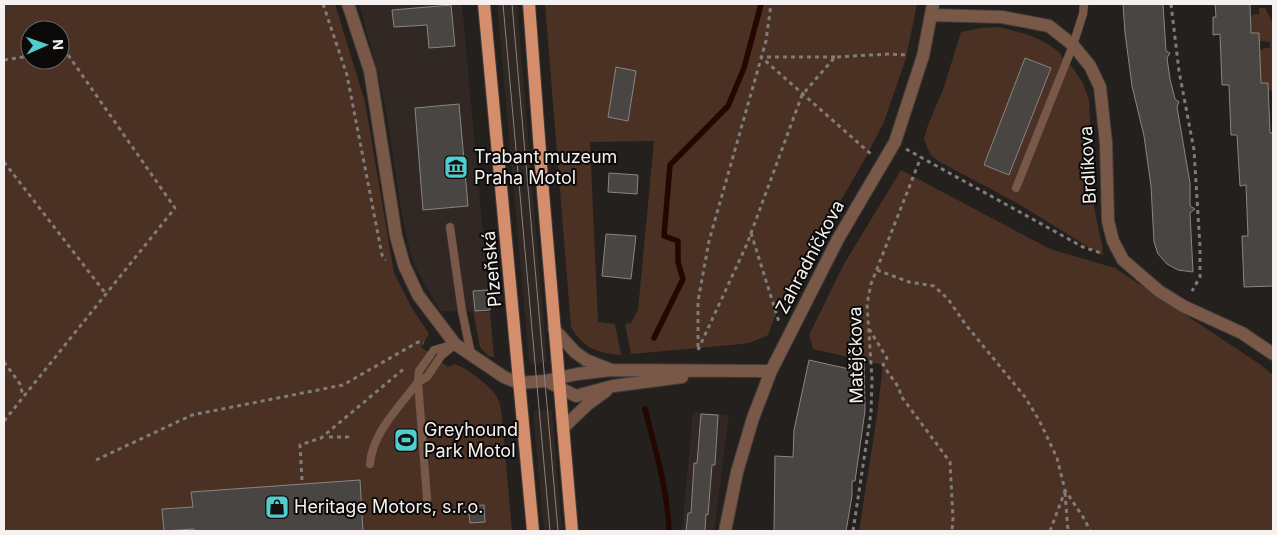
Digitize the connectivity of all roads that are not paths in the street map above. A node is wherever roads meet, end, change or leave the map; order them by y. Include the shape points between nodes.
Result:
1 (348, 4) edge
2 (484, 4) edge
3 (529, 4) edge
4 (1084, 4) edge
5 (932, 10) edge
6 (1073, 45) junction
7 (1016, 188) dead end
8 (450, 227) dead end
9 (554, 329) junction
10 (455, 344) junction
11 (1273, 354) edge
12 (471, 356) junction
13 (612, 370) junction
14 (729, 371) junction
15 (771, 371) junction
16 (418, 382) junction
17 (558, 383) junction
18 (520, 384) junction
19 (613, 386) junction
20 (563, 428) junction
21 (370, 464) dead end
22 (427, 499) dead end
23 (533, 531) edge
24 (572, 531) edge
25 (725, 531) edge

1 - 10 street via 370,71 396,236 404,265 418,295
2 - 18 main road, Plzeňská
3 - 9 main road
4 - 6 lane
5 - 6 street, Brdlíkova via 1002,17 1049,26
5 - 15 street, Zahradníčkova via 923,56 895,142 838,239
6 - 7 lane
6 - 11 street, Brdlíkova via 1090,66 1100,87 1106,143 1108,220 1113,241 1123,260 1159,291 1183,306 1242,333
8 - 12 lane
9 - 13 street via 586,360
9 - 17 main road
10 - 12 street
10 - 16 lane via 441,356 427,378
12 - 18 street
13 - 14 street
13 - 17 street
14 - 15 street
14 - 19 street
15 - 25 street, Zahradníčkova via 736,472
16 - 21 lane via 381,432 372,449
16 - 22 lane
17 - 18 street
17 - 19 street via 576,396
17 - 20 main road
18 - 23 main road, Plzeňská
19 - 20 street
20 - 24 main road

